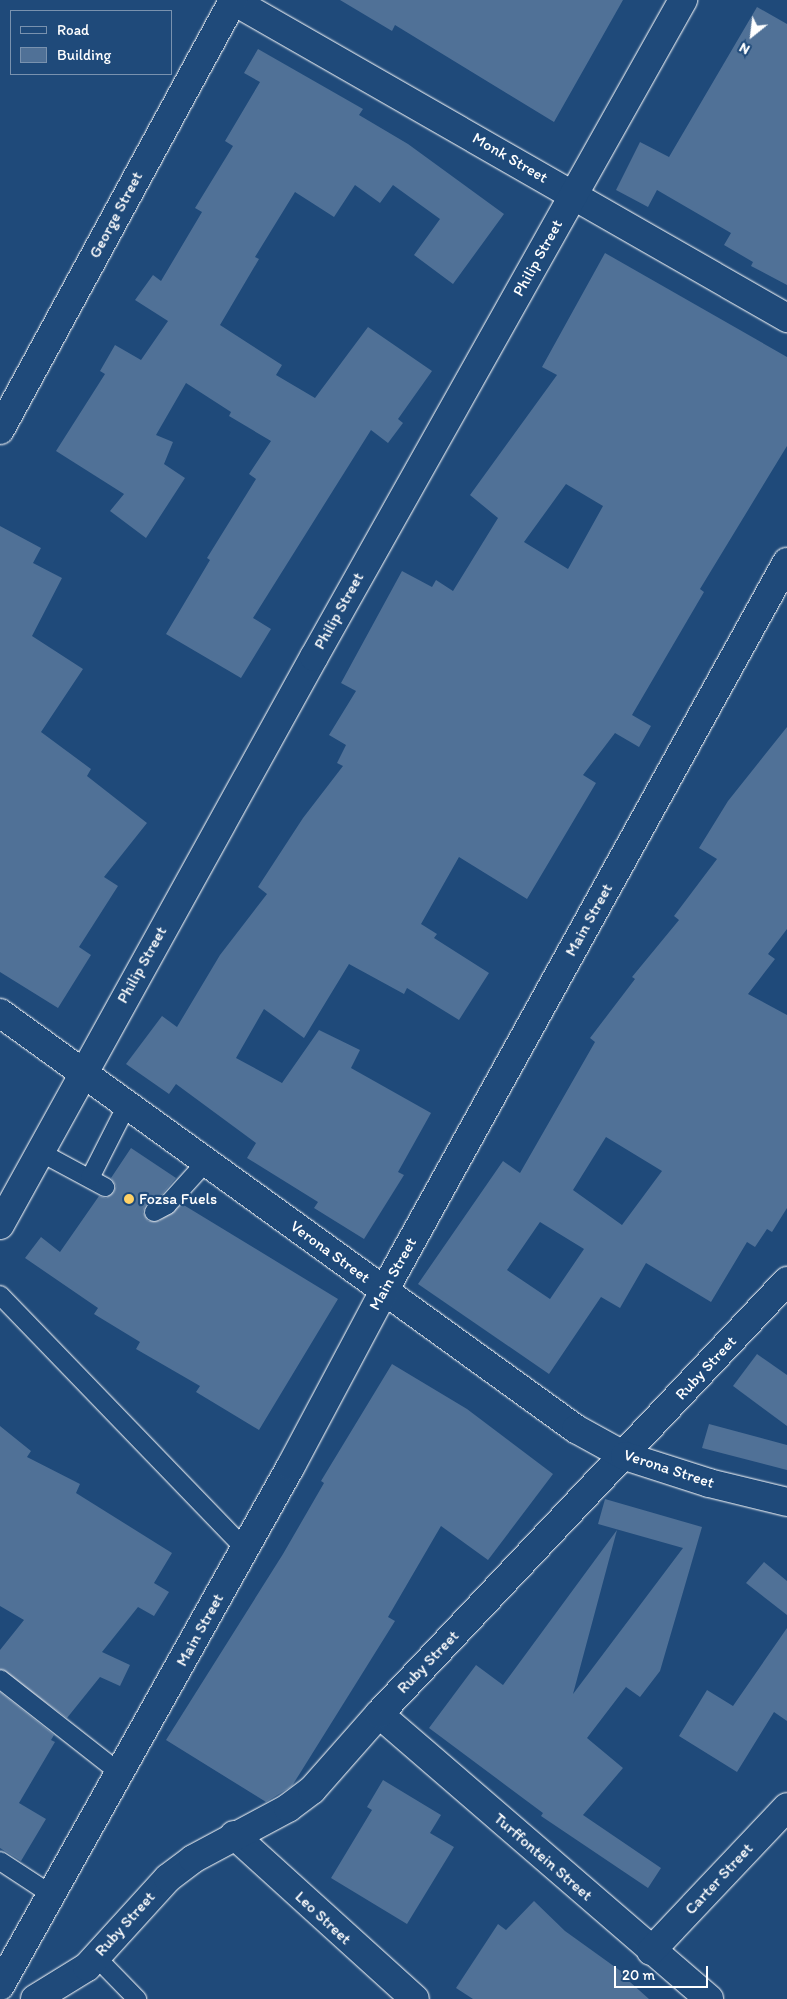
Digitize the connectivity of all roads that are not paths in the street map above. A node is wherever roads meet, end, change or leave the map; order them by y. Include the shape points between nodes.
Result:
1 (232, 0) edge
2 (682, 0) edge
3 (574, 194) junction
4 (787, 318) edge
5 (0, 430) edge
6 (787, 562) edge
7 (0, 1013) edge
8 (82, 1073) junction
9 (127, 1106) junction
10 (40, 1152) junction
11 (206, 1162) junction
12 (90, 1178) junction
13 (105, 1187) dead end
14 (154, 1212) dead end
15 (0, 1224) edge
16 (787, 1281) edge
17 (384, 1291) junction
18 (0, 1295) edge
19 (625, 1456) junction
20 (787, 1502) edge
21 (245, 1550) junction
22 (0, 1679) edge
23 (379, 1714) junction
24 (120, 1772) junction
25 (787, 1807) edge
26 (234, 1835) junction
27 (0, 1860) edge
28 (52, 1895) junction
29 (652, 1951) junction
30 (91, 1962) junction
31 (0, 1986) edge
32 (35, 1999) edge
33 (64, 1999) edge
34 (137, 1999) edge
35 (415, 1999) edge
36 (709, 1999) edge

1 - 3 street, Monk Street
1 - 5 street, George Street
2 - 3 street, Philip Street
3 - 4 street, Monk Street
3 - 8 street, Philip Street
6 - 17 street, Main Street
7 - 8 street, Verona Street
8 - 9 street, Verona Street
8 - 10 street, Philip Street
9 - 11 street, Verona Street
9 - 12 lane
10 - 12 lane
10 - 15 street, Philip Street
11 - 14 lane via 167,1205
11 - 17 street, Verona Street
12 - 13 lane
16 - 19 street, Ruby Street
17 - 19 street, Verona Street via 576,1429
17 - 21 street, Main Street
18 - 21 lane
19 - 20 street, Verona Street via 709,1483
19 - 23 street, Ruby Street
21 - 24 street, Main Street
22 - 24 lane
23 - 26 street, Ruby Street via 312,1790 288,1808
23 - 29 street, Turffontein Street
24 - 28 street, Main Street
25 - 29 street, Carter Street
26 - 30 street, Ruby Street via 168,1878
26 - 35 street, Leo Street
27 - 28 lane
28 - 31 street, Main Street
29 - 36 street, Turffontein Street
30 - 32 street, Ruby Street
30 - 33 street
30 - 34 lane

